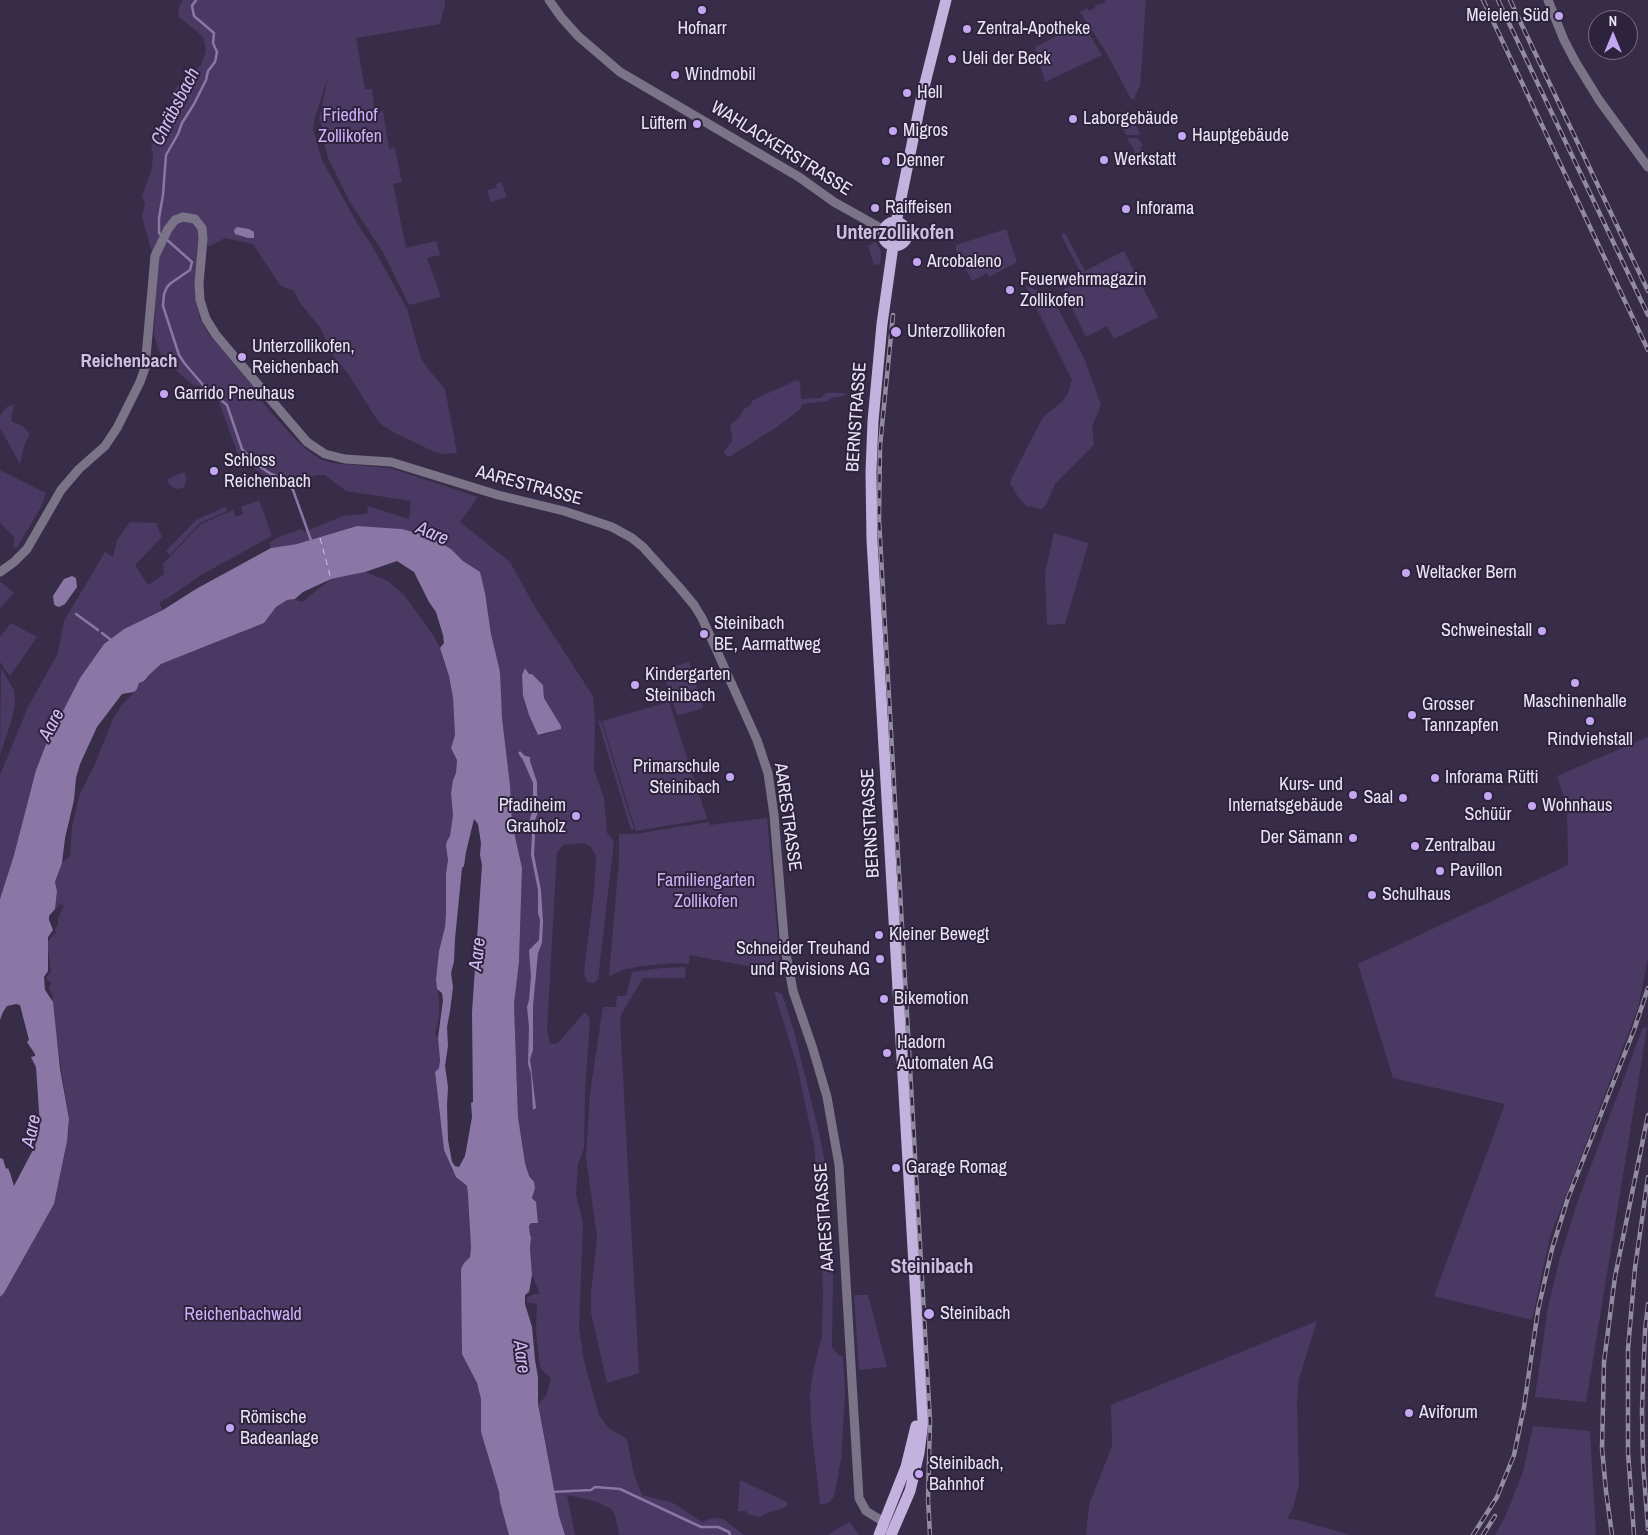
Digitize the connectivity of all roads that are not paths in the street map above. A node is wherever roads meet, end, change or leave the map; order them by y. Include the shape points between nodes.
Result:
1 (549, 0) edge
2 (946, 0) edge
3 (1548, 0) edge
4 (1648, 167) edge
5 (896, 223) junction
6 (884, 230) junction
7 (892, 246) junction
8 (0, 572) edge
9 (890, 1528) edge
10 (879, 1535) edge

1 - 6 street, WAHLACKERSTRASSE via 578,36 620,72
2 - 5 main road via 922,95
3 - 4 street via 1574,61
5 - 6 main road via 889,224
5 - 7 main road via 905,229 907,236 902,244
6 - 7 main road via 885,240
7 - 9 main road, BERNSTRASSE via 873,421 872,530 920,1400
8 - 9 street, AARESTRASSE via 27,549 61,490 110,439 145,368 157,249 173,222 187,217 200,224 203,240 199,283 206,318 216,335 307,442 326,454 391,462 498,495 564,511 622,532 643,547 694,605 709,632 757,740 768,773 788,969 827,1097 839,1165 859,1498 866,1511
9 - 10 main road, BERNSTRASSE

